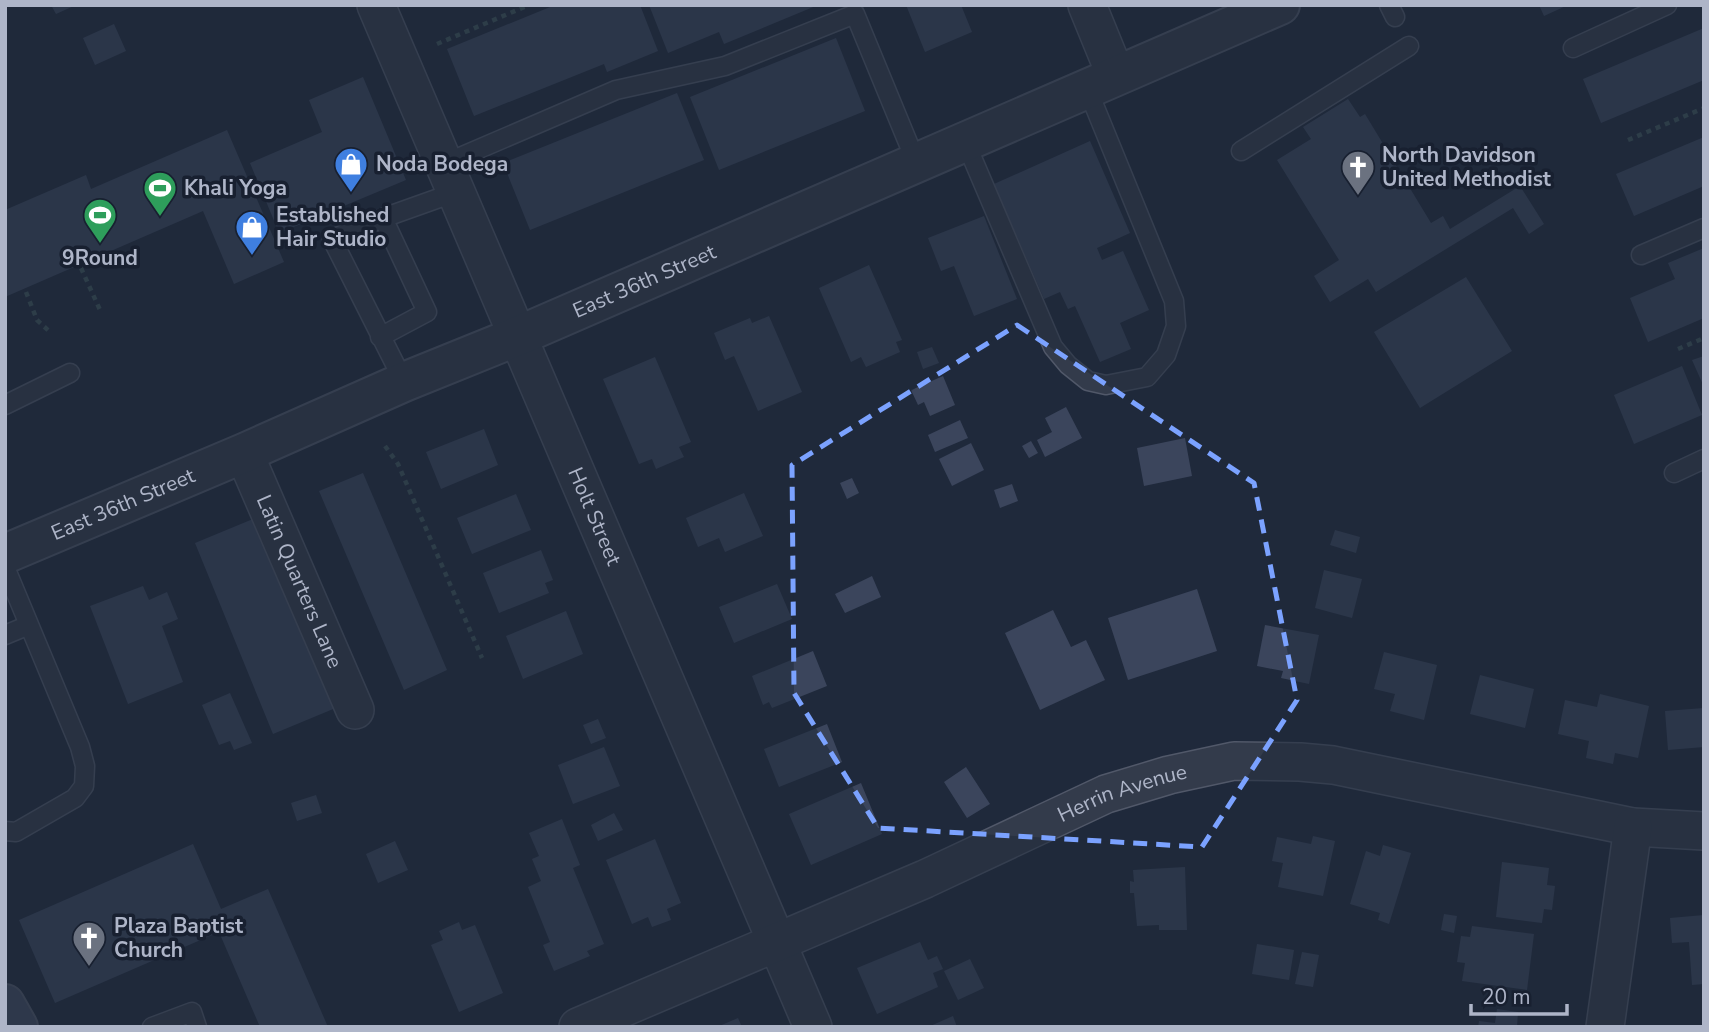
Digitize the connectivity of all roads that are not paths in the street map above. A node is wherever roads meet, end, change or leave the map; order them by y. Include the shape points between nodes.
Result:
1 (376, 5) edge
2 (1087, 5) edge
3 (1280, 5) edge
4 (1667, 5) edge
5 (1409, 46) dead end
6 (1573, 48) dead end
7 (1101, 82) junction
8 (965, 141) junction
9 (1241, 151) dead end
10 (916, 162) junction
11 (450, 178) junction
12 (383, 218) junction
13 (1704, 228) edge
14 (1642, 255) dead end
15 (518, 335) junction
16 (380, 337) junction
17 (70, 373) dead end
18 (404, 382) junction
19 (5, 405) edge
20 (244, 453) junction
21 (1704, 459) edge
22 (1674, 473) dead end
23 (5, 554) edge
24 (5, 567) edge
25 (29, 625) junction
26 (5, 635) edge
27 (355, 710) dead end
28 (1633, 827) junction
29 (5, 831) edge
30 (1704, 831) edge
31 (777, 943) junction
32 (5, 1004) edge
33 (18, 1027) edge
34 (152, 1027) edge
35 (197, 1027) edge
36 (578, 1027) edge
37 (813, 1027) edge
38 (1605, 1027) edge

1 - 11 street, Holt Street
2 - 7 street
3 - 7 street, East 36th Street
4 - 6 lane
5 - 9 lane
7 - 8 street, East 36th Street
7 - 8 lane via 1174,301 1176,326 1166,355 1147,377 1106,385 1087,382 1053,347
8 - 10 street, East 36th Street
10 - 11 lane via 855,14 726,66 616,90
10 - 15 street, East 36th Street
11 - 12 lane
11 - 15 street, Holt Street
12 - 16 lane via 426,313
12 - 16 lane via 332,239
13 - 14 lane
15 - 18 street, East 36th Street
15 - 31 street, Holt Street
16 - 18 lane
17 - 19 lane
18 - 20 street, East 36th Street
20 - 23 street, East 36th Street
20 - 27 street, Latin Quarters Lane
21 - 22 lane
24 - 25 lane
25 - 26 lane
25 - 29 lane via 80,747 84,786 75,799 16,832
28 - 30 street, Herrin Avenue
28 - 31 street, Herrin Avenue via 1333,765 1234,761 1106,794
28 - 38 street
31 - 36 street, Herrin Avenue
31 - 37 street, Holt Street
32 - 33 main road
34 - 35 lane via 192,1012

